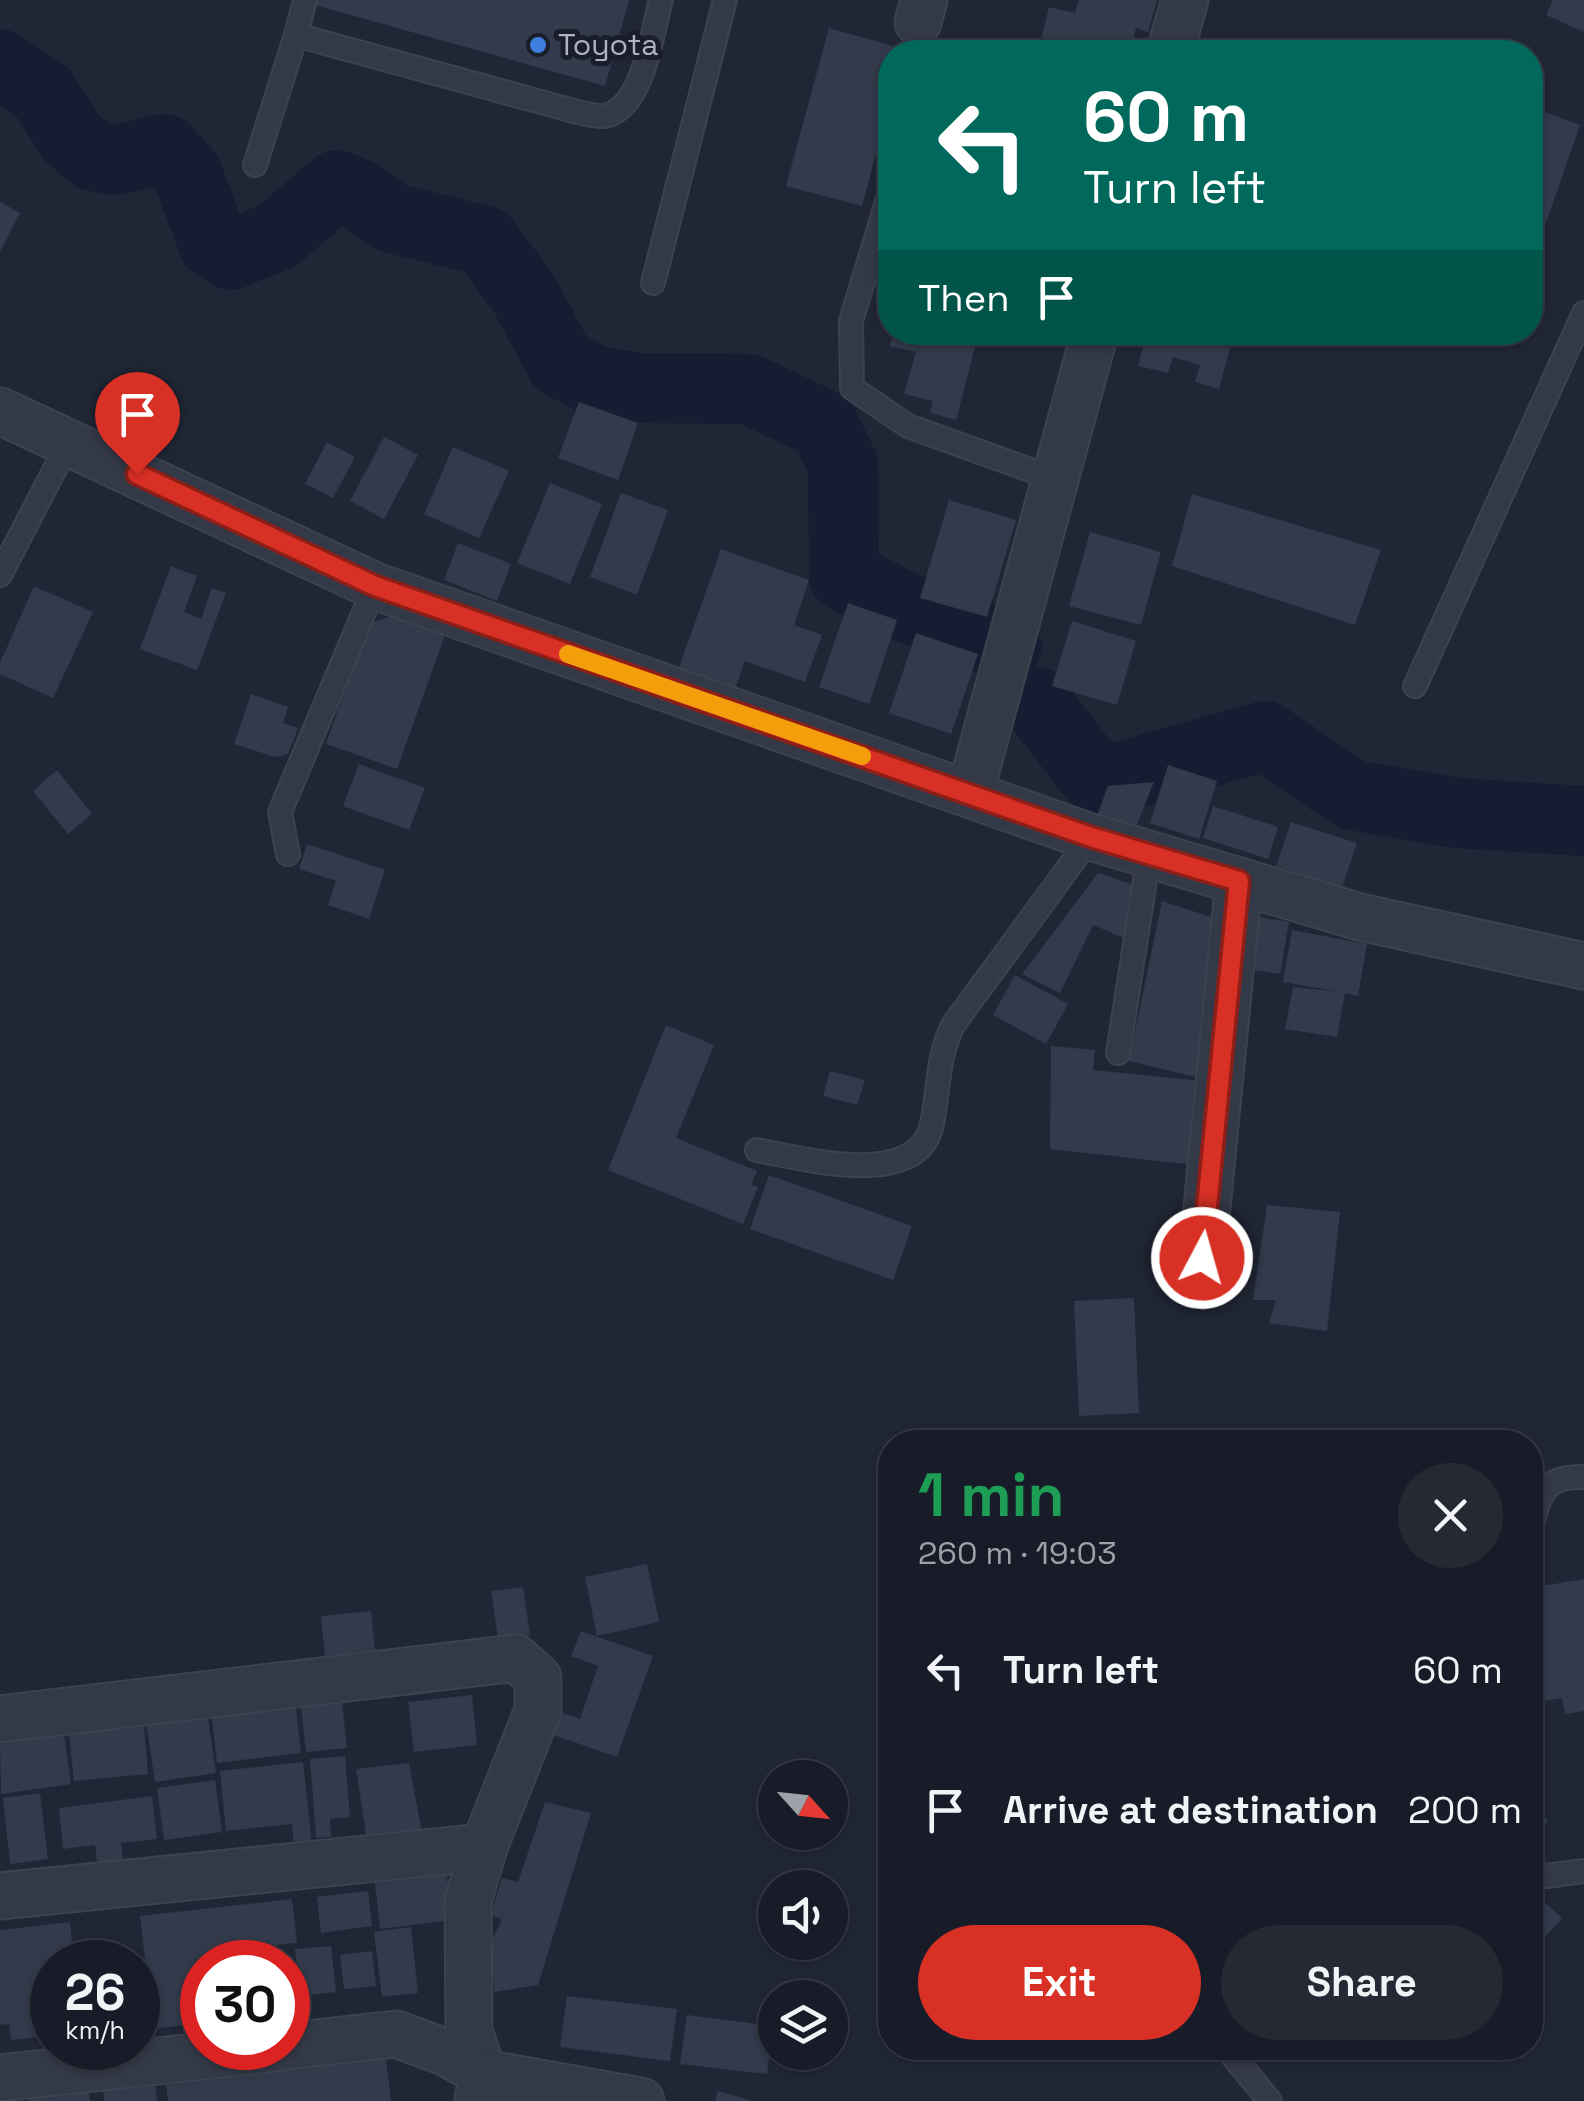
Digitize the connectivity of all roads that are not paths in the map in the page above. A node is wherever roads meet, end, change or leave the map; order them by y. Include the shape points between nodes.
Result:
1 (305, 0) edge
2 (661, 0) edge
3 (726, 0) edge
4 (1184, 0) edge
5 (296, 35) junction
6 (1173, 40) edge
7 (255, 165) dead end
8 (878, 232) edge
9 (653, 283) dead end
10 (1584, 313) edge
11 (1091, 345) edge
12 (0, 412) edge
13 (69, 442) junction
14 (1055, 479) junction
15 (0, 575) edge
16 (375, 586) junction
17 (1415, 686) dead end
18 (970, 794) junction
19 (1091, 837) junction
20 (288, 854) dead end
21 (1149, 855) junction
22 (1239, 881) junction
23 (1584, 966) edge
24 (1118, 1053) dead end
25 (757, 1150) dead end
26 (1202, 1258) dead end
27 (1584, 1477) edge
28 (1543, 1496) edge
29 (0, 1719) edge
30 (484, 1847) junction
31 (1584, 1871) edge
32 (1543, 1875) edge
33 (0, 1896) edge
34 (310, 2044) edge
35 (180, 2059) edge
36 (1236, 2060) edge
37 (0, 2078) edge
38 (480, 2087) edge
39 (641, 2101) edge
40 (1270, 2101) edge

1 - 5 lane
2 - 5 lane via 640,78 628,102 604,116
3 - 9 lane
4 - 6 street
5 - 7 lane
8 - 14 lane via 851,321 852,388 908,426
10 - 17 lane
11 - 14 street
12 - 13 street
13 - 15 lane
13 - 16 street
14 - 18 street
16 - 18 street
16 - 20 lane via 280,812
18 - 19 street
19 - 21 street
19 - 25 lane via 953,1025 925,1144 876,1166
21 - 22 street
21 - 24 lane
22 - 23 street via 1360,917
22 - 26 street
27 - 28 lane via 1556,1479
29 - 30 street via 516,1658 538,1678 538,1710
30 - 33 street
30 - 38 street via 468,1901 469,2031
31 - 32 lane
34 - 38 street via 396,2034 445,2052
35 - 37 street
36 - 40 lane
38 - 39 street

